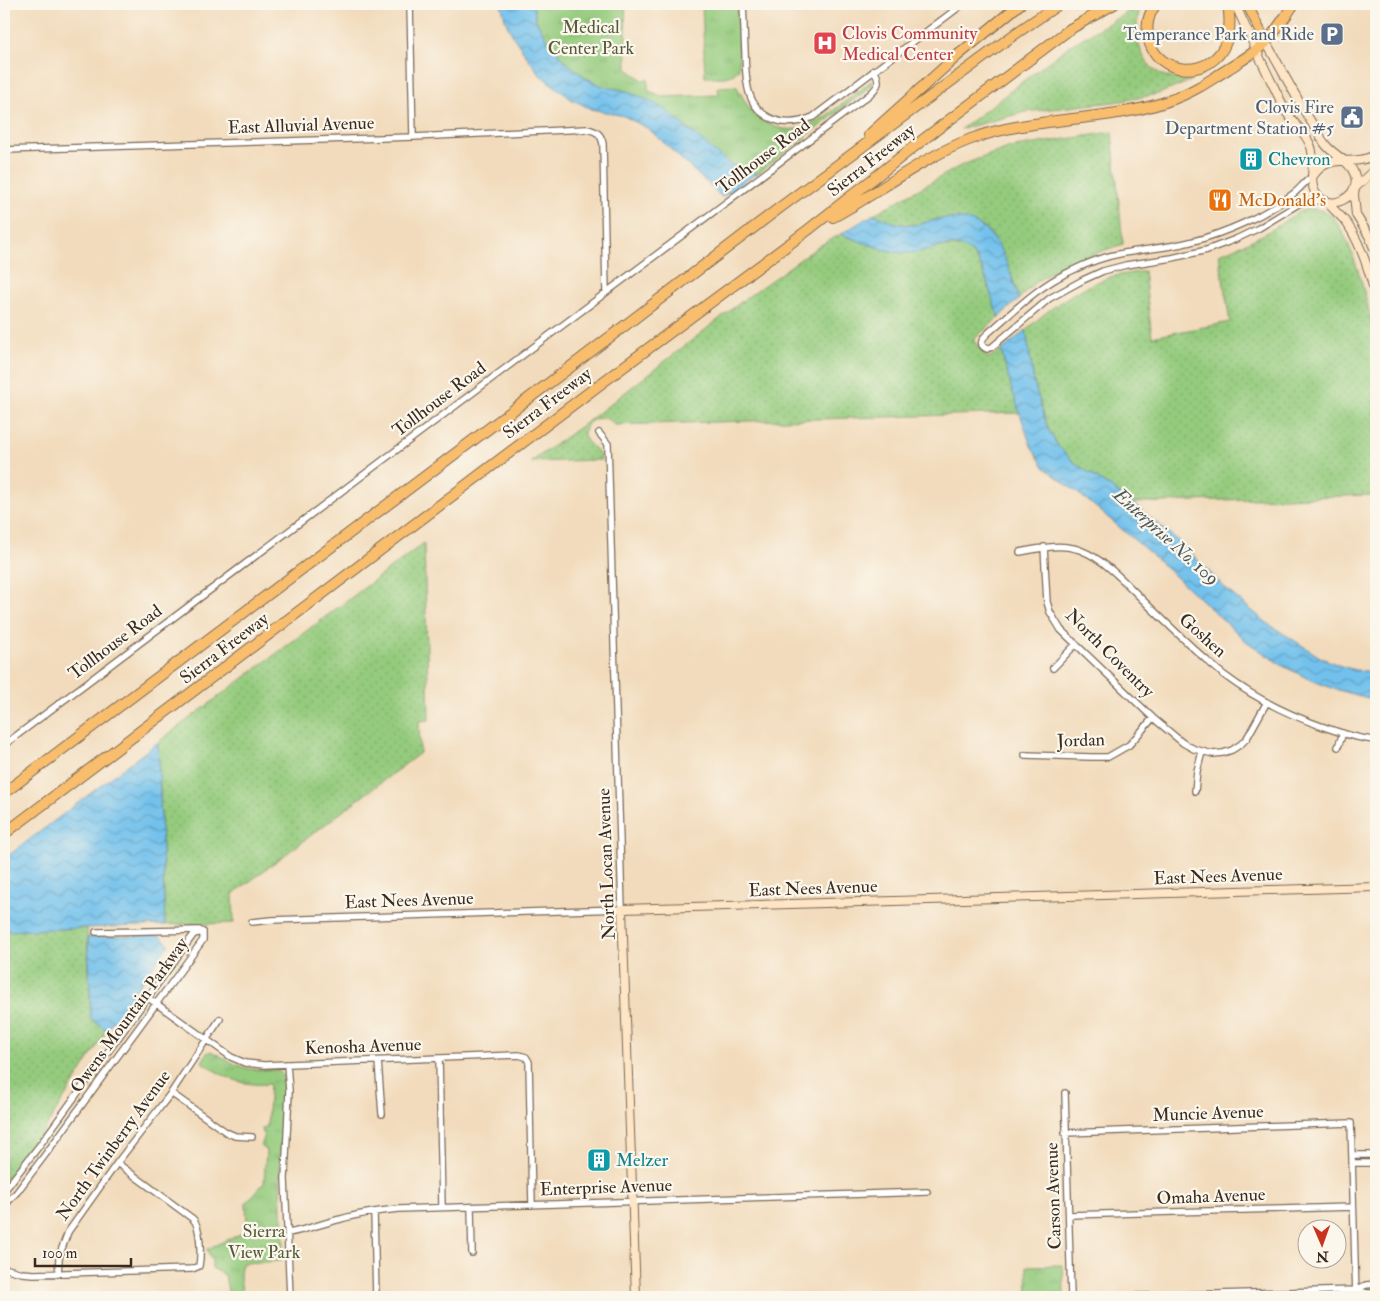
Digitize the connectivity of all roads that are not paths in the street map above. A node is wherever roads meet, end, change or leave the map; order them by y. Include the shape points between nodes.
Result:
1 (410, 4) edge
2 (743, 4) edge
3 (963, 4) edge
4 (1020, 4) edge
5 (1059, 4) edge
6 (1114, 4) edge
7 (1156, 4) edge
8 (1228, 4) edge
9 (1234, 4) edge
10 (1247, 4) edge
11 (1294, 4) edge
12 (1266, 42) junction
13 (1256, 50) junction
14 (874, 70) junction
15 (413, 136) junction
16 (4, 150) edge
17 (1376, 154) edge
18 (846, 160) junction
19 (1345, 161) junction
20 (1376, 168) edge
21 (1313, 176) junction
22 (1355, 188) junction
23 (1327, 202) junction
24 (808, 230) junction
25 (1376, 253) edge
26 (606, 292) junction
27 (1376, 298) edge
28 (599, 433) dead end
29 (1044, 547) junction
30 (1020, 552) dead end
31 (1076, 644) junction
32 (1053, 668) dead end
33 (1267, 702) junction
34 (1153, 718) junction
35 (1342, 733) junction
36 (1376, 740) edge
37 (4, 745) edge
38 (1338, 747) dead end
39 (1202, 752) junction
40 (1025, 754) dead end
41 (1194, 791) dead end
42 (4, 793) edge
43 (4, 834) edge
44 (1376, 887) edge
45 (622, 909) junction
46 (252, 922) dead end
47 (96, 932) dead end
48 (202, 932) junction
49 (147, 997) junction
50 (155, 1003) junction
51 (220, 1020) dead end
52 (206, 1040) junction
53 (438, 1058) junction
54 (378, 1060) junction
55 (287, 1064) junction
56 (170, 1093) junction
57 (1064, 1093) dead end
58 (382, 1114) dead end
59 (1065, 1133) junction
60 (252, 1137) dead end
61 (1352, 1155) junction
62 (1376, 1155) edge
63 (117, 1163) junction
64 (1353, 1163) junction
65 (1376, 1163) edge
66 (4, 1190) edge
67 (927, 1192) dead end
68 (633, 1202) junction
69 (532, 1205) junction
70 (4, 1206) edge
71 (1353, 1206) junction
72 (442, 1207) junction
73 (471, 1207) junction
74 (374, 1212) junction
75 (1069, 1215) junction
76 (288, 1233) junction
77 (472, 1253) dead end
78 (4, 1268) edge
79 (58, 1274) junction
80 (1376, 1284) edge
81 (1355, 1290) junction
82 (1376, 1293) edge
83 (290, 1297) edge
84 (376, 1297) edge
85 (636, 1297) edge
86 (1071, 1297) edge
87 (1113, 1297) edge
88 (1356, 1297) edge

1 - 15 street
2 - 14 street via 747,88 756,107 773,120 801,122 813,117
3 - 14 street
4 - 18 highway via 957,56
5 - 18 highway, Sierra Freeway
6 - 24 highway, Sierra Freeway via 1070,29
7 - 8 highway via 1147,27 1155,54 1173,67 1190,69 1204,66 1224,48 1230,23
9 - 13 street
10 - 12 main road
11 - 12 highway
12 - 13 highway
12 - 19 street via 1326,145
13 - 21 street via 1288,114 1309,142
13 - 24 highway via 1198,88 1147,108 998,130 971,139 922,162
14 - 26 street, Tollhouse Road via 878,84 869,95
15 - 16 street, East Alluvial Avenue
15 - 26 street, East Alluvial Avenue via 586,129 599,133 603,144
17 - 19 street via 1364,160
18 - 42 highway, Sierra Freeway
19 - 21 street via 1326,164
19 - 22 street via 1355,174
20 - 22 street
21 - 23 street via 1315,192
21 - 23 street via 1292,195 1224,231 1172,246 1104,257 1068,272 1047,284 988,334 982,340 983,347 992,347 1050,298 1103,271 1207,250 1247,234 1300,203
22 - 23 street via 1344,200
22 - 25 street via 1356,215
23 - 27 street via 1354,236
24 - 43 highway, Sierra Freeway
26 - 37 street, Tollhouse Road
28 - 45 street, North Locan Avenue via 608,444
29 - 30 street, Goshen
29 - 31 street, North Coventry via 1050,612 1061,630
29 - 33 street, Goshen via 1068,547 1082,551 1103,564 1209,663
31 - 32 street
31 - 34 street, North Coventry
33 - 35 street, Goshen
33 - 39 street via 1241,744 1223,753
34 - 39 street, North Coventry via 1194,750
34 - 40 street, Jordan via 1129,745 1108,757
35 - 36 street, Goshen
35 - 38 street
39 - 41 street
44 - 45 street, East Nees Avenue
45 - 46 street, East Nees Avenue
45 - 68 street, North Locan Avenue
47 - 48 street
48 - 49 street, Owens Mountain Parkway via 194,934
48 - 50 street, Owens Mountain Parkway via 202,940
49 - 50 street, Kenosha Avenue
49 - 66 street, Owens Mountain Parkway
50 - 52 street, Kenosha Avenue
50 - 70 street, Owens Mountain Parkway
51 - 52 street
52 - 55 street, Kenosha Avenue via 245,1063
52 - 56 street, North Twinberry Avenue
53 - 54 street, Kenosha Avenue
53 - 69 street, Kenosha Avenue via 519,1055 530,1062
53 - 72 street
54 - 55 street, Kenosha Avenue
54 - 58 street
55 - 76 street via 285,1179
56 - 60 street via 226,1132
56 - 63 street, North Twinberry Avenue
57 - 59 street, Carson Avenue
59 - 61 street, Muncie Avenue via 1351,1123
59 - 75 street, Carson Avenue
61 - 62 street
61 - 64 street
63 - 79 street, North Twinberry Avenue via 68,1232 60,1251
63 - 79 street via 197,1223 199,1266 192,1269
64 - 65 street
64 - 71 street
67 - 68 street, Enterprise Avenue
68 - 69 street, Enterprise Avenue
68 - 85 street, North Locan Avenue
69 - 73 street, Enterprise Avenue
71 - 75 street, Omaha Avenue
71 - 81 street
72 - 73 street, Enterprise Avenue
72 - 74 street, Enterprise Avenue
73 - 77 street
74 - 76 street, Enterprise Avenue
74 - 84 street
75 - 86 street, Carson Avenue
76 - 83 street
78 - 79 street via 22,1273
80 - 81 street
81 - 82 street
81 - 87 street
81 - 88 street

